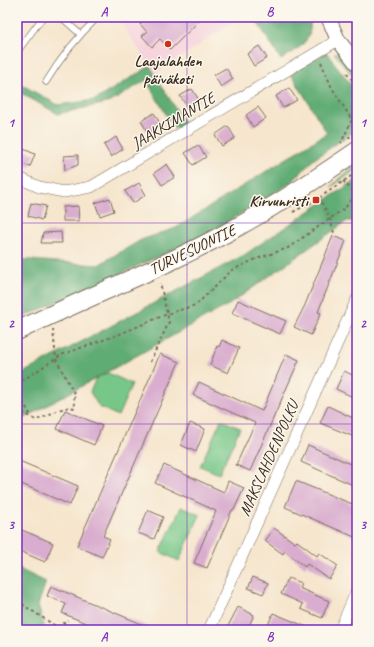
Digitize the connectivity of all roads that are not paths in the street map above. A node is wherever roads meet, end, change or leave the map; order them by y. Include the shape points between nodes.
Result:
1 (43, 17) edge
2 (61, 17) edge
3 (98, 17) edge
4 (328, 17) edge
5 (80, 34) junction
6 (338, 40) junction
7 (17, 52) edge
8 (357, 64) edge
9 (46, 82) dead end
10 (357, 151) edge
11 (17, 177) edge
12 (357, 299) edge
13 (17, 331) edge
14 (357, 590) edge
15 (209, 630) edge
16 (340, 630) edge

1 - 7 lane
2 - 5 lane
3 - 5 lane
4 - 6 street
5 - 9 lane via 61,57
6 - 8 street
6 - 11 street, JAAKKIMANTIE via 91,187 64,192 39,187
10 - 13 main road, TURVESUONTIE via 239,226 166,263
12 - 15 street, MAKSLAHDENPOLKU
14 - 16 street

